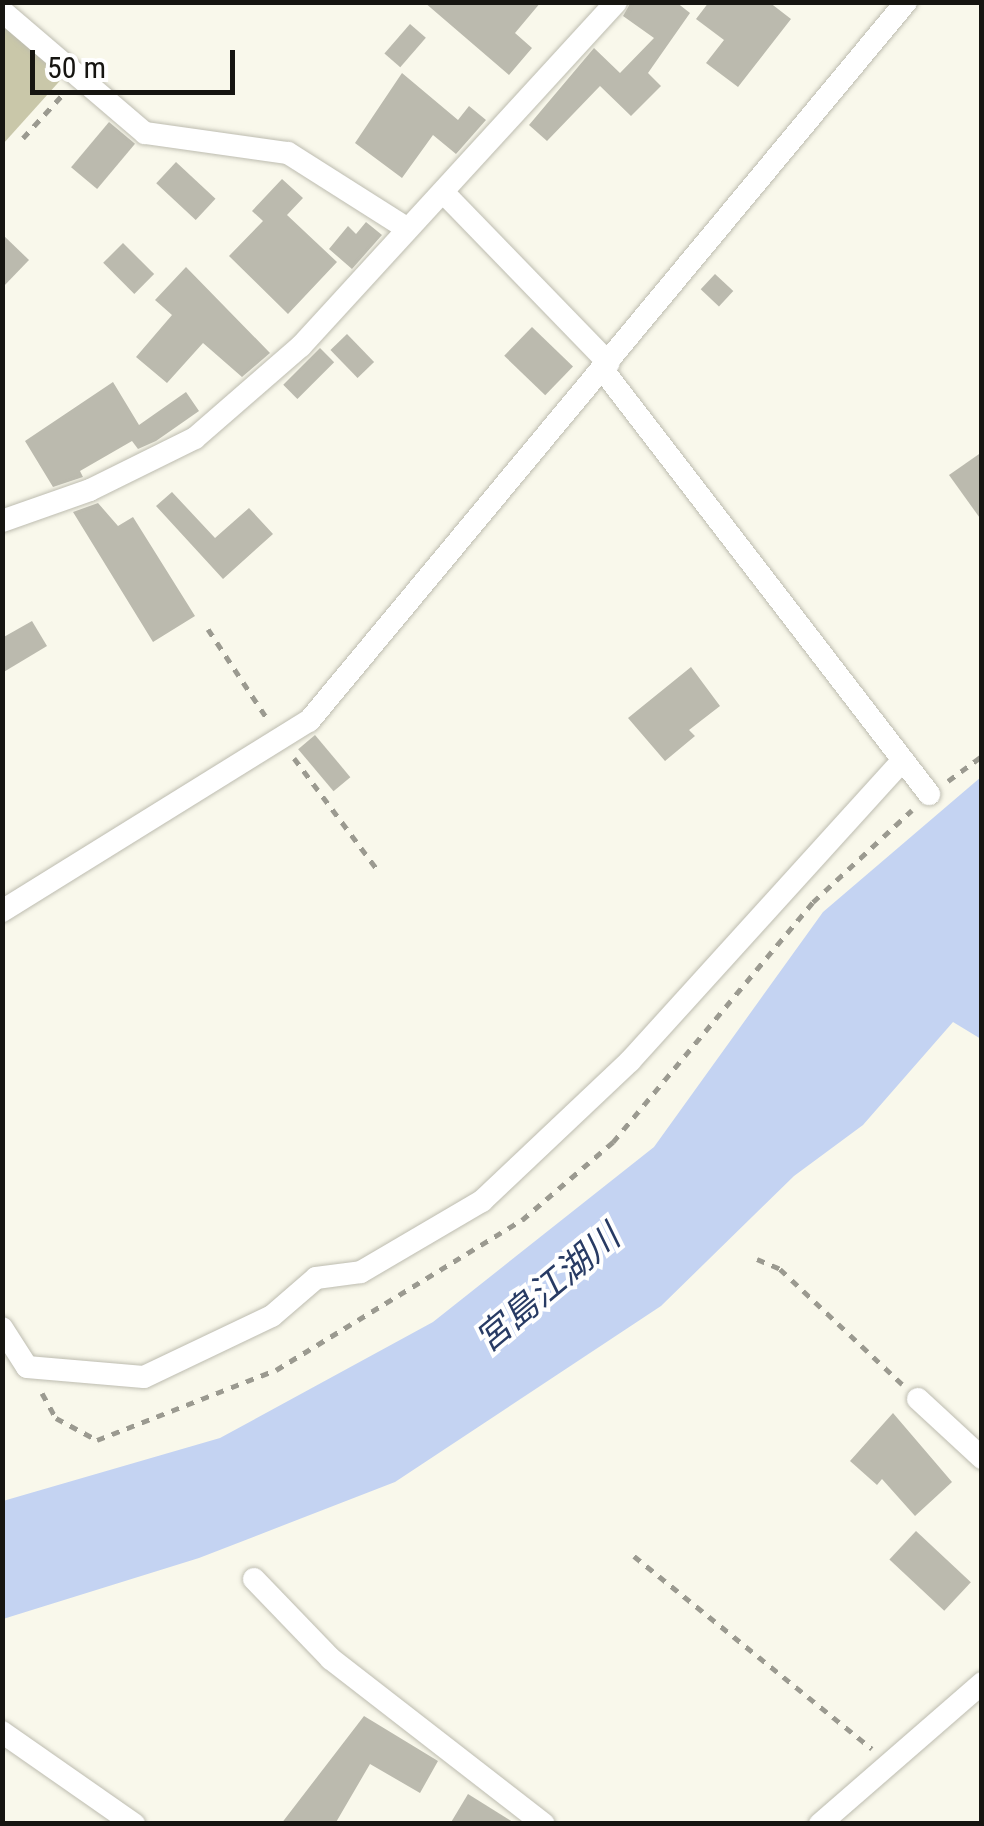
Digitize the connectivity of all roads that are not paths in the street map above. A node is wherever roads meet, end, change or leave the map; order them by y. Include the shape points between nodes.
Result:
1 (616, 2) edge
2 (906, 2) edge
3 (2, 11) edge
4 (443, 192) junction
5 (406, 228) junction
6 (606, 367) junction
7 (2, 521) edge
8 (903, 760) junction
9 (930, 794) road end
10 (2, 912) edge
11 (2, 1328) edge
12 (918, 1399) road end
13 (982, 1458) edge
14 (254, 1579) dead end
15 (982, 1683) edge
16 (2, 1732) edge
17 (134, 1824) edge
18 (544, 1824) edge
19 (820, 1824) edge

1 - 4 street
2 - 6 street
3 - 5 street via 145,134 288,152
4 - 5 street
4 - 6 street
5 - 7 street via 301,346 194,438 90,490
6 - 8 street
6 - 10 street via 309,721
8 - 9 street
8 - 11 street via 630,1061 482,1201 361,1272 316,1278 272,1316 144,1377 27,1367
12 - 13 street
14 - 18 street via 331,1659
15 - 19 street
16 - 17 street

